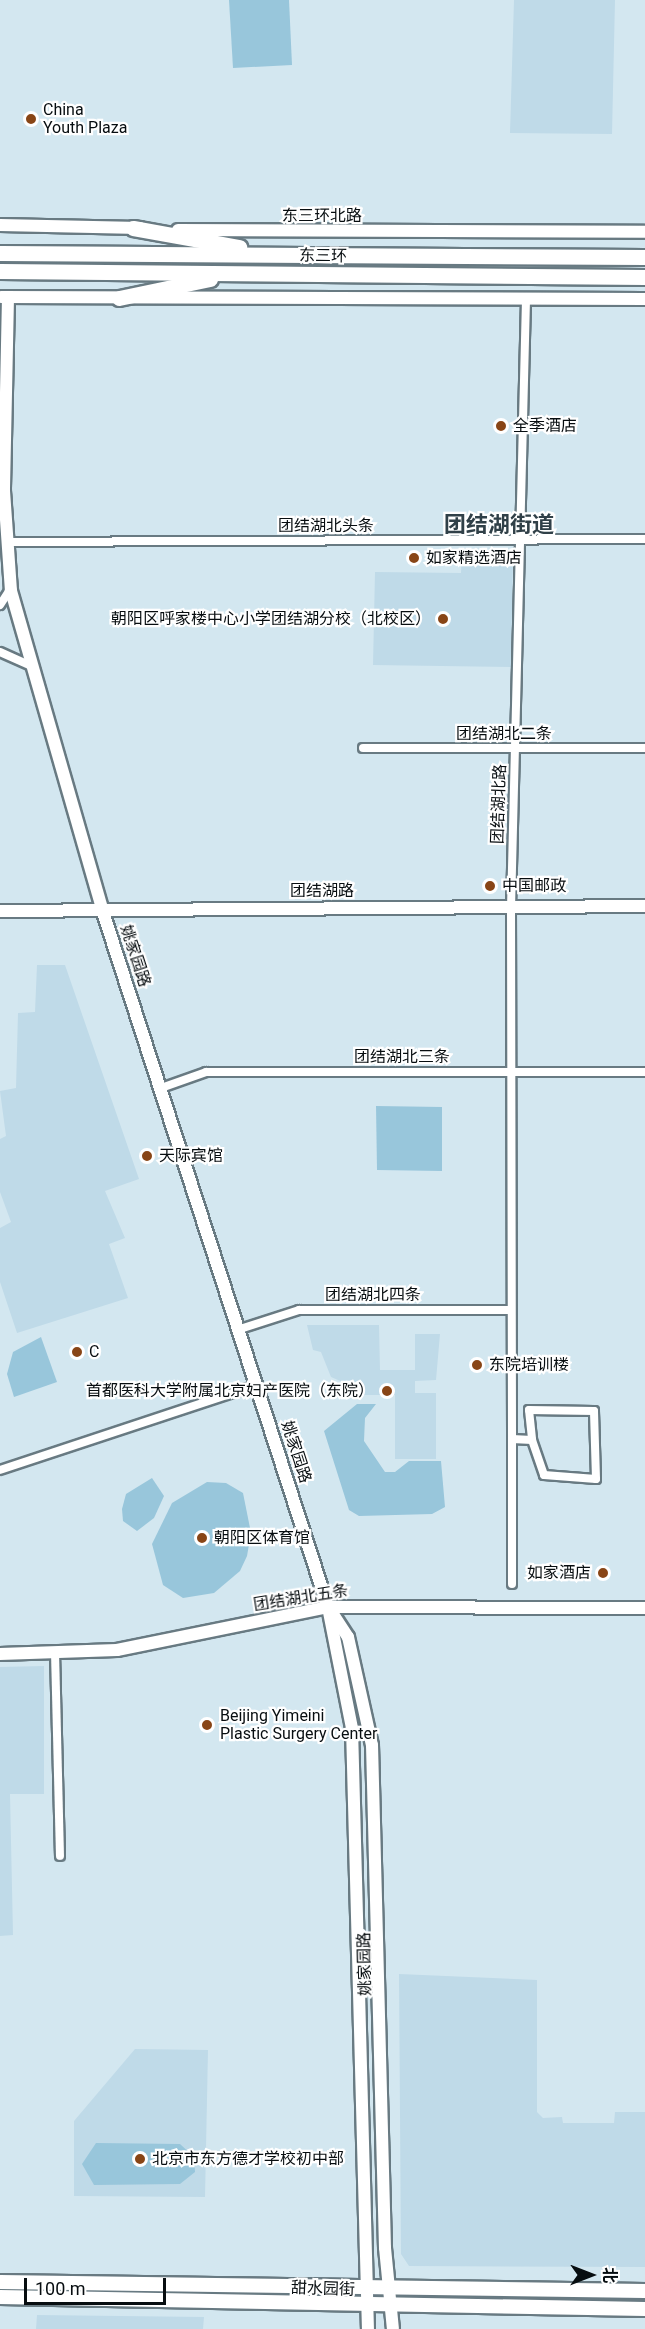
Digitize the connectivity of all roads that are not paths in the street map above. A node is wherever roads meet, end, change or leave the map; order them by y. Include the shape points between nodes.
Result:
1 (0, 225) edge
2 (133, 228) junction
3 (645, 232) edge
4 (0, 253) edge
5 (278, 255) junction
6 (645, 257) edge
7 (0, 271) edge
8 (241, 273) junction
9 (645, 277) edge
10 (4, 297) edge
11 (119, 298) junction
12 (526, 299) junction
13 (645, 299) edge
14 (645, 539) edge
15 (524, 541) junction
16 (7, 542) junction
17 (11, 588) junction
18 (0, 605) edge
19 (0, 652) edge
20 (31, 666) junction
21 (363, 748) dead end
22 (645, 748) edge
23 (516, 749) junction
24 (645, 906) edge
25 (511, 907) junction
26 (102, 909) junction
27 (0, 911) edge
28 (645, 1072) edge
29 (508, 1073) junction
30 (161, 1088) junction
31 (508, 1310) junction
32 (240, 1329) junction
33 (257, 1385) junction
34 (512, 1439) junction
35 (532, 1440) junction
36 (0, 1470) edge
37 (512, 1584) dead end
38 (328, 1607) junction
39 (645, 1608) edge
40 (55, 1652) junction
41 (0, 1654) edge
42 (60, 1856) dead end
43 (0, 2282) edge
44 (368, 2288) junction
45 (391, 2288) junction
46 (645, 2291) edge
47 (0, 2297) edge
48 (368, 2306) junction
49 (392, 2307) junction
50 (645, 2309) edge
51 (369, 2329) edge
52 (393, 2329) edge

1 - 2 street, 东三环北路
2 - 3 street, 东三环北路 via 225,233
2 - 5 highway
4 - 5 highway, 东三环
5 - 6 highway, 东三环
7 - 8 highway, 东三环
8 - 9 highway, 东三环
8 - 11 highway
10 - 11 street
10 - 16 street, 姚家园路
11 - 12 street
12 - 13 street
12 - 15 street, 团结湖北路
14 - 15 street, 团结湖北头条
15 - 16 street, 团结湖北头条
15 - 23 street, 团结湖北路
16 - 17 street, 姚家园路
17 - 18 street
17 - 20 street, 姚家园路
19 - 20 street
20 - 26 street, 姚家园路
21 - 23 street, 团结湖北二条
22 - 23 street, 团结湖北二条
23 - 25 street, 团结湖北路
24 - 25 street, 团结湖路
25 - 26 street, 团结湖路
25 - 29 street, 团结湖北路
26 - 27 street, 团结湖路
26 - 30 street, 姚家园路
28 - 29 street, 团结湖北三条
29 - 30 street, 团结湖北三条 via 206,1072
29 - 31 street, 团结湖北路
30 - 32 street, 姚家园路
31 - 32 street, 团结湖北四条 via 299,1310
31 - 34 street, 团结湖北路
32 - 33 street, 姚家园路
33 - 36 street
33 - 38 street, 姚家园路
34 - 35 street
34 - 37 street, 团结湖北路
35 - 35 street via 544,1475 596,1479 594,1411 529,1410
38 - 39 street, 团结湖北五条
38 - 40 street, 团结湖北五条 via 117,1650
38 - 44 street, 姚家园路 via 352,1728
38 - 45 street, 姚家园路 via 348,1637 372,1745 385,2248
40 - 41 street, 团结湖北五条
40 - 42 street
43 - 44 main road, 甜水园街
44 - 45 main road, 甜水园街
44 - 48 street, 姚家园路
45 - 46 main road, 甜水园街
45 - 49 street, 姚家园路
47 - 48 main road, 甜水园街
48 - 49 main road, 甜水园街
48 - 51 street, 姚家园路
49 - 50 main road, 甜水园街
49 - 52 street, 姚家园路

